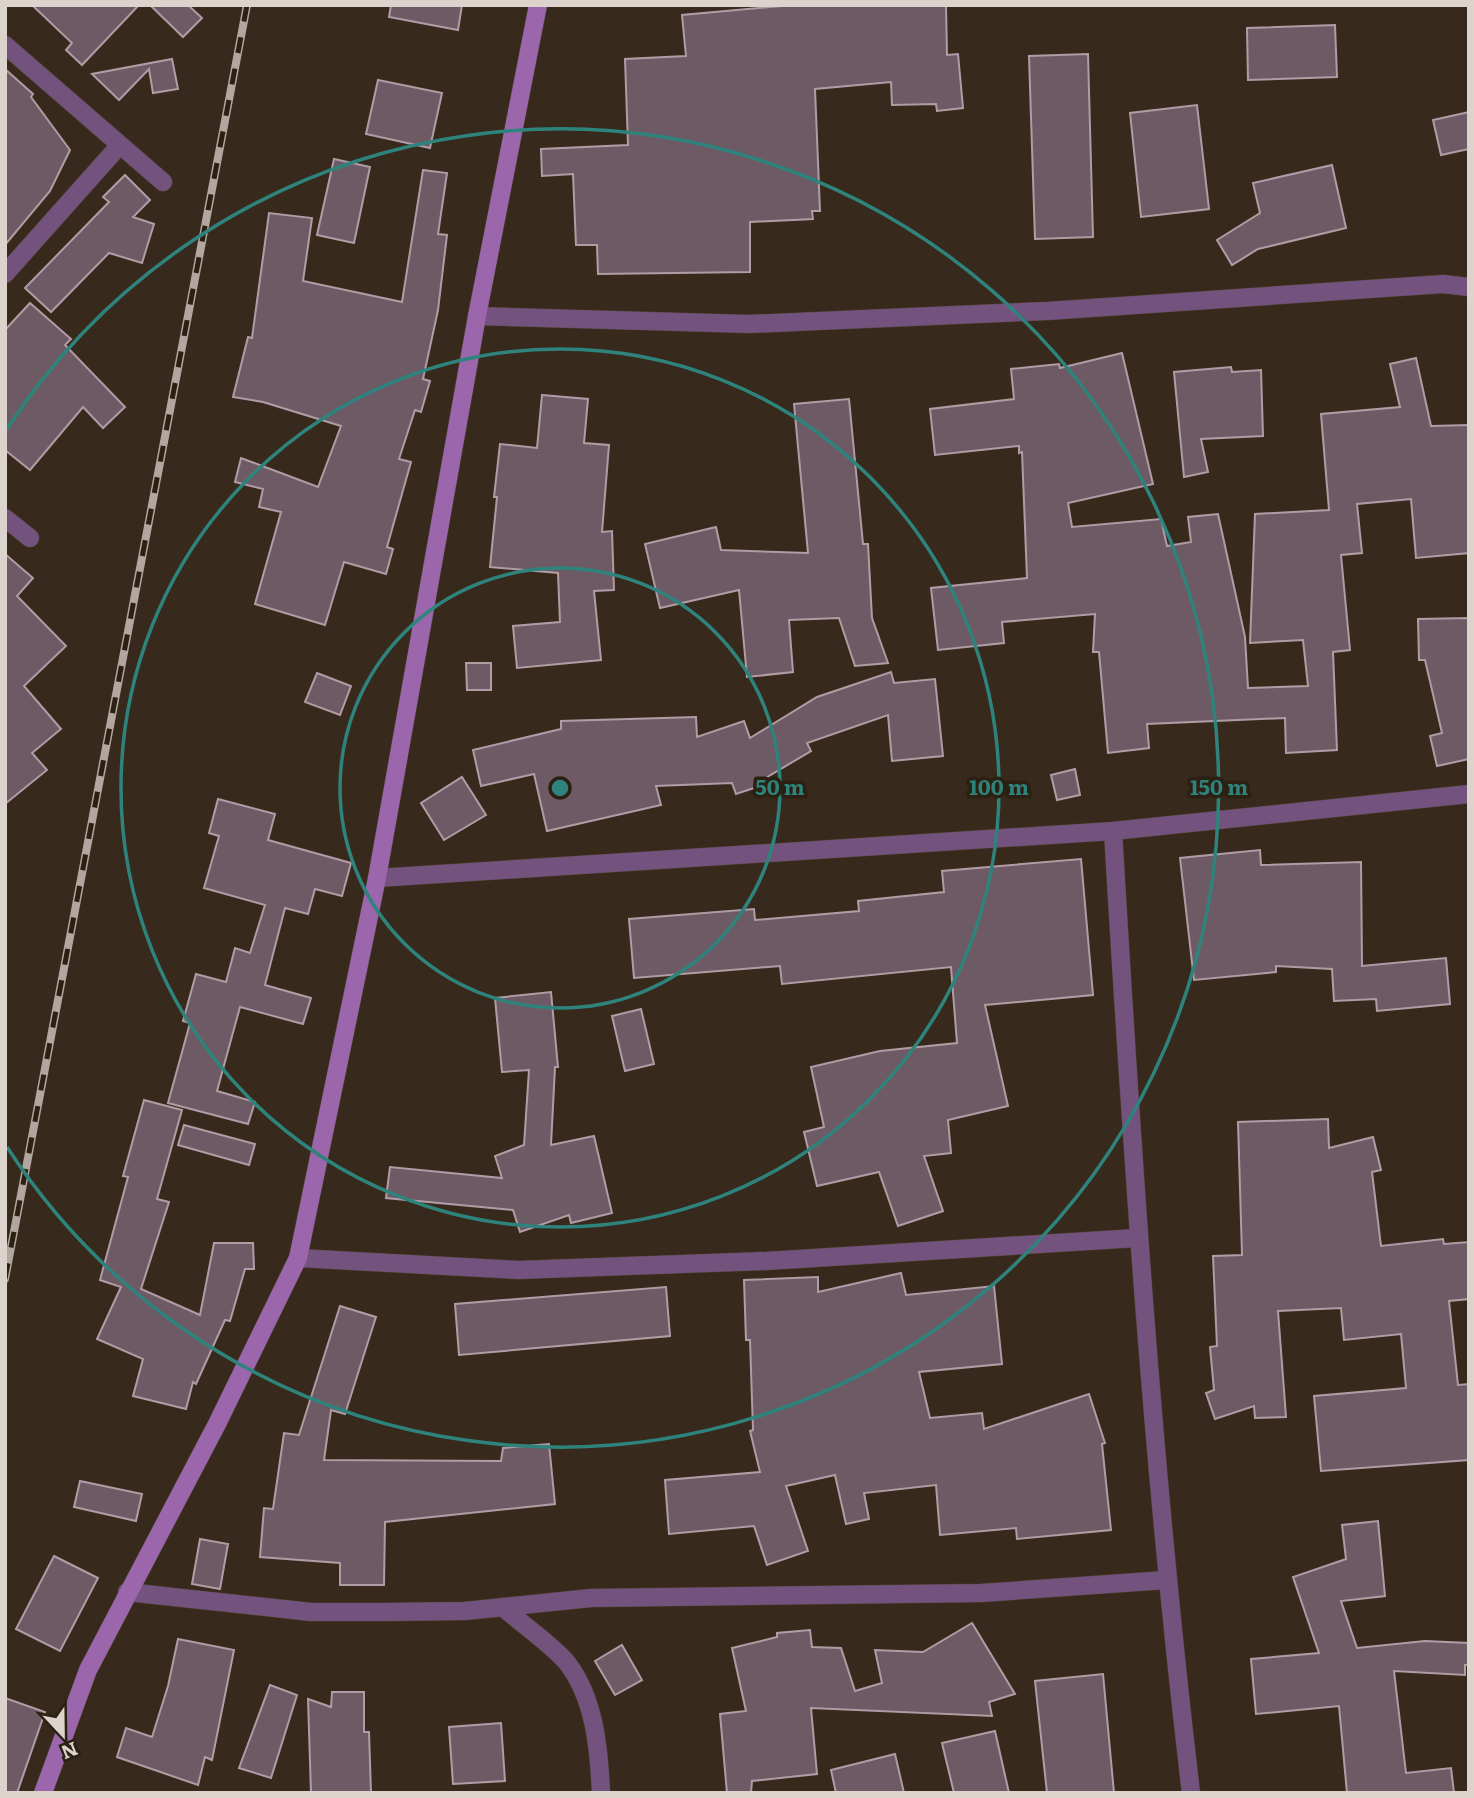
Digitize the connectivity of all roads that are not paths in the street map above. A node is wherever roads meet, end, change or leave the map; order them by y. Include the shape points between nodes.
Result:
1 (538, 5) edge
2 (5, 45) edge
3 (119, 146) junction
4 (163, 182) dead end
5 (5, 274) edge
6 (1469, 287) edge
7 (477, 316) junction
8 (5, 518) edge
9 (30, 538) dead end
10 (1469, 794) edge
11 (1113, 831) junction
12 (377, 878) junction
13 (1137, 1238) junction
14 (298, 1258) junction
15 (1166, 1580) junction
16 (127, 1592) junction
17 (503, 1607) junction
18 (43, 1793) edge
19 (601, 1793) edge
20 (1191, 1793) edge

1 - 7 street
2 - 3 street
3 - 4 street
3 - 5 street
6 - 7 street via 1443,284 1047,311 748,324
7 - 12 street
8 - 9 street
10 - 11 street
11 - 12 street
11 - 13 street
12 - 14 street
13 - 14 street via 766,1261 518,1270
13 - 15 street
14 - 16 street via 217,1424
15 - 17 street via 981,1593 591,1598
15 - 20 street
16 - 17 street via 311,1612
16 - 18 street via 88,1670
17 - 19 street via 567,1663 583,1692 600,1749

